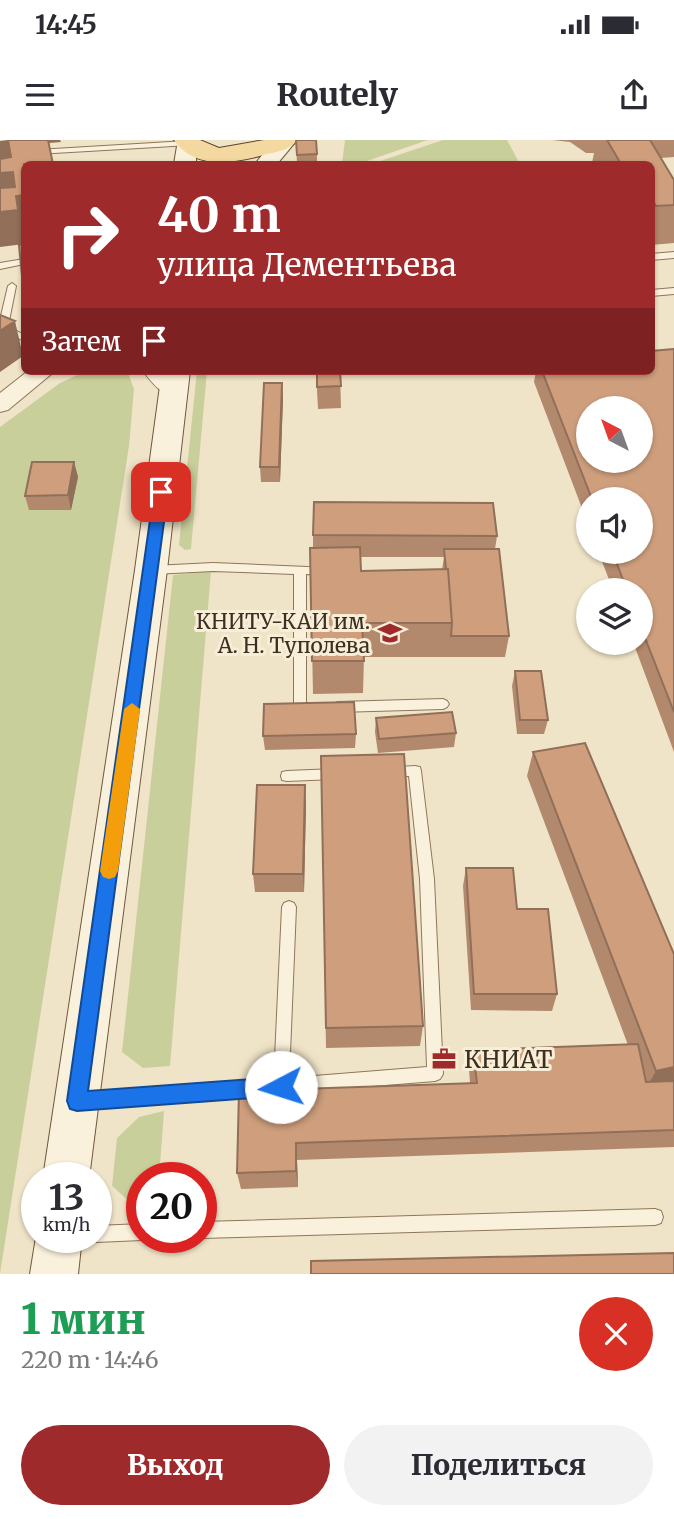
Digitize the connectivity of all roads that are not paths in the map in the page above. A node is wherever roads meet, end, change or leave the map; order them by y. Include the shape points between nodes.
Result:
1 (286, 140) edge
2 (186, 149) edge
3 (25, 152) edge
4 (268, 161) edge
5 (674, 255) edge
6 (655, 257) edge
7 (21, 262) edge
8 (0, 266) edge
9 (12, 286) dead end
10 (674, 291) edge
11 (655, 293) edge
12 (2, 328) edge
13 (21, 337) edge
14 (168, 377) edge
15 (35, 378) edge
16 (0, 405) edge
17 (151, 570) junction
18 (300, 570) junction
19 (337, 571) edge
20 (443, 704) dead end
21 (377, 772) edge
22 (351, 774) edge
23 (287, 776) dead end
24 (289, 906) dead end
25 (281, 1087) junction
26 (77, 1101) junction
27 (68, 1162) edge
28 (654, 1217) dead end
29 (217, 1230) edge
30 (56, 1253) edge
31 (54, 1274) edge

1 - 2 main road via 261,151 226,155
1 - 4 main road
2 - 3 lane
5 - 6 lane
7 - 8 lane
9 - 12 lane
10 - 11 lane
12 - 13 lane
14 - 17 main road
15 - 16 street
17 - 18 lane
17 - 26 main road
18 - 19 lane
18 - 20 lane via 300,708
21 - 25 lane via 415,771 427,879 435,1074
22 - 23 lane
24 - 25 lane
25 - 26 lane
26 - 27 main road
28 - 29 lane
30 - 31 main road

